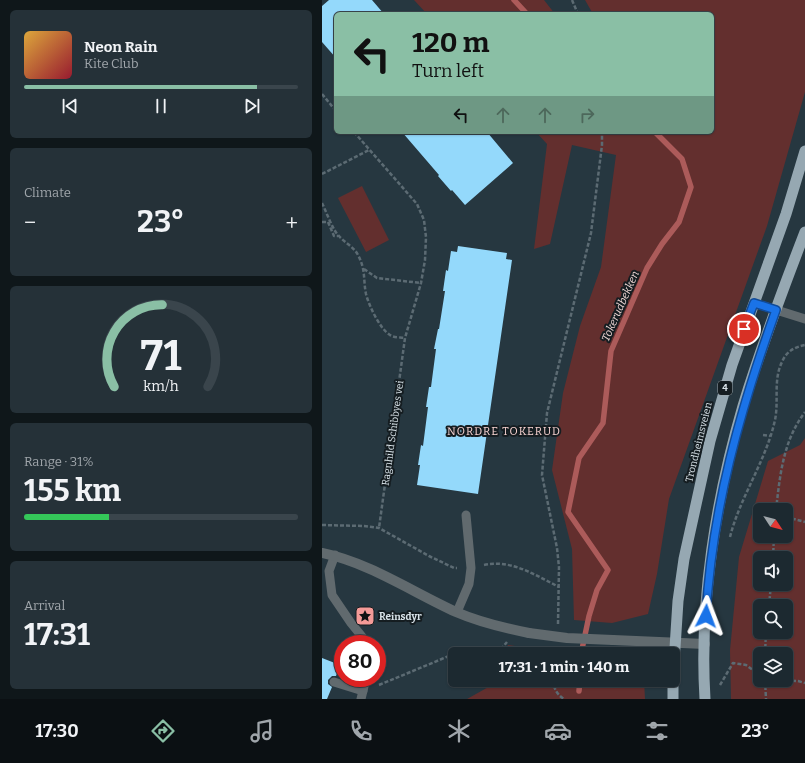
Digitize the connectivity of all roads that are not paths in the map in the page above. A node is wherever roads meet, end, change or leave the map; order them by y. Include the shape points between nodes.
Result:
1 (805, 151) edge
2 (805, 232) edge
3 (754, 303) junction
4 (776, 310) junction
5 (805, 319) edge
6 (466, 516) dead end
7 (322, 553) edge
8 (335, 556) junction
9 (457, 612) junction
10 (360, 635) edge
11 (675, 643) junction
12 (705, 644) junction
13 (675, 647) edge
14 (345, 687) edge
15 (673, 687) edge
16 (362, 695) edge
17 (673, 699) edge
18 (706, 699) edge

1 - 3 highway, Trondheimsveien / 4 via 786,214
2 - 4 highway, 4
3 - 4 lane
3 - 11 highway, Trondheimsveien / 4 via 720,403 692,518 678,601
4 - 5 lane
4 - 12 highway, 4 via 743,407 725,477 711,558
6 - 9 lane via 471,568 469,584
7 - 8 street
8 - 9 street via 398,582
8 - 10 lane via 329,571 332,595
9 - 11 street, bridge via 484,622 529,633 567,638
11 - 12 street
11 - 13 highway, Trondheimsveien / 4
12 - 18 highway, 4
14 - 16 lane
15 - 17 highway, Trondheimsveien / 4

